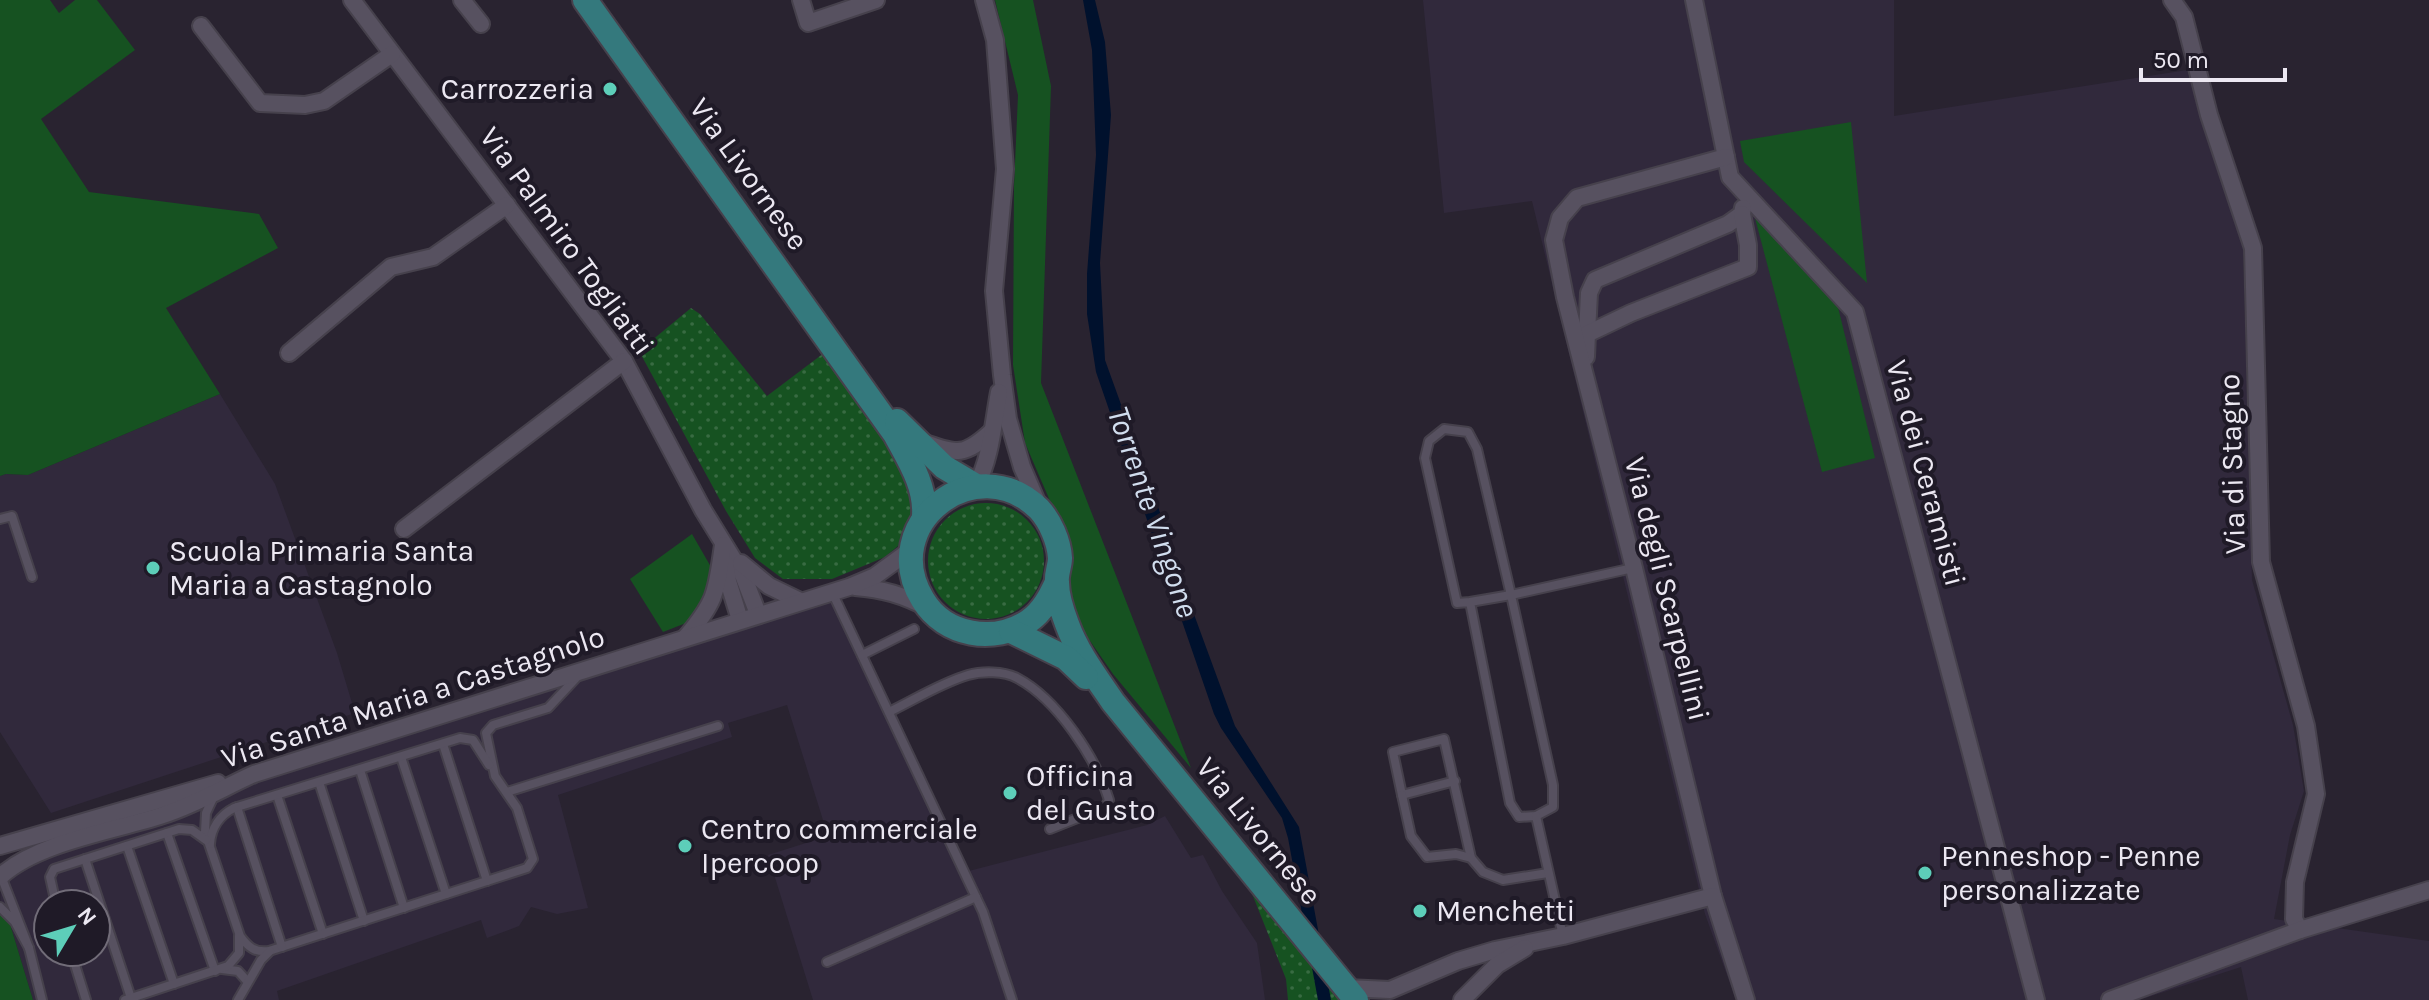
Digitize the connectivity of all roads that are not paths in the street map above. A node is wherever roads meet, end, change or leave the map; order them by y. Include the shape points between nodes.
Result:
1 (352, 0) edge
2 (462, 0) edge
3 (585, 0) edge
4 (801, 0) edge
5 (876, 0) edge
6 (984, 0) edge
7 (1694, 0) edge
8 (2172, 0) edge
9 (481, 24) dead end
10 (201, 26) dead end
11 (392, 54) junction
12 (1726, 157) junction
13 (1747, 195) junction
14 (507, 205) junction
15 (1742, 214) junction
16 (1587, 334) junction
17 (289, 353) dead end
18 (624, 361) junction
19 (1585, 371) junction
20 (1002, 375) junction
21 (862, 385) junction
22 (992, 431) junction
23 (914, 439) junction
24 (976, 486) junction
25 (1040, 510) junction
26 (924, 516) junction
27 (0, 519) edge
28 (404, 529) dead end
29 (723, 545) junction
30 (912, 549) junction
31 (1634, 568) junction
32 (32, 577) dead end
33 (1057, 582) junction
34 (849, 587) junction
35 (832, 592) junction
36 (1511, 595) junction
37 (800, 601) junction
38 (1470, 602) junction
39 (928, 608) junction
40 (758, 614) junction
41 (740, 620) junction
42 (914, 629) dead end
43 (1011, 631) junction
44 (686, 637) junction
45 (862, 655) junction
46 (586, 669) junction
47 (1113, 702) junction
48 (889, 712) junction
49 (718, 726) dead end
50 (443, 744) junction
51 (401, 757) junction
52 (360, 770) junction
53 (495, 776) junction
54 (1455, 781) junction
55 (319, 782) junction
56 (222, 786) junction
57 (507, 792) junction
58 (277, 795) junction
59 (1402, 795) junction
60 (237, 807) junction
61 (1536, 816) junction
62 (1050, 829) dead end
63 (167, 833) junction
64 (208, 843) junction
65 (0, 846) edge
66 (127, 846) junction
67 (212, 855) junction
68 (1471, 858) junction
69 (85, 859) junction
70 (1548, 873) junction
71 (0, 874) edge
72 (487, 881) junction
73 (51, 888) edge
74 (2429, 890) edge
75 (446, 894) junction
76 (1713, 896) junction
77 (976, 897) junction
78 (0, 907) edge
79 (404, 908) junction
80 (364, 921) junction
81 (2300, 930) junction
82 (238, 931) junction
83 (323, 934) junction
84 (1563, 936) junction
85 (1534, 943) junction
86 (282, 947) junction
87 (29, 948) junction
88 (271, 950) junction
89 (827, 962) dead end
90 (76, 968) edge
91 (218, 970) junction
92 (247, 981) junction
93 (174, 984) junction
94 (1344, 986) edge
95 (128, 999) edge
96 (45, 1000) edge
97 (86, 1000) edge
98 (238, 1000) edge
99 (1012, 1000) edge
100 (1462, 1000) edge
101 (1746, 1000) edge
102 (2036, 1000) edge
103 (2110, 1000) edge

1 - 11 street, Via Palmiro Togliatti
2 - 9 street
3 - 21 main road, Via Livornese
4 - 5 street via 808,23
6 - 20 street via 995,40 1005,169 994,291
7 - 12 street, Via dei Ceramisti
8 - 81 street, Via di Stagno via 2184,17 2209,115 2253,248 2261,562 2306,726 2316,794 2295,882 2294,919
10 - 11 street via 260,103 324,101
11 - 14 street, Via Palmiro Togliatti
12 - 13 street, Via dei Ceramisti via 1730,177
12 - 19 street, Via degli Scarpellini via 1577,198 1560,218 1554,240
13 - 15 street
13 - 102 street, Via dei Ceramisti via 1855,312
14 - 17 street via 433,257 391,267
14 - 18 street, Via Palmiro Togliatti
15 - 16 street via 1595,280 1589,293
15 - 16 street via 1748,267
16 - 19 street
18 - 28 street
18 - 29 street, Via Palmiro Togliatti
19 - 31 street, Via degli Scarpellini
20 - 22 street
20 - 25 street via 1008,419
21 - 23 main road, Via Livornese
21 - 26 main road, Via Livornese via 912,465 925,500
22 - 23 street via 964,452
22 - 24 street
23 - 24 main road, Via Livornese via 944,467
24 - 25 main road, Via Livornese via 1011,491
24 - 26 main road via 942,499
25 - 33 main road, Via Livornese via 1054,532 1060,556
26 - 30 main road
27 - 32 lane via 12,516
29 - 37 street via 759,580
29 - 40 street, Via Palmiro Togliatti via 743,575
29 - 41 street
29 - 44 street via 715,596
30 - 34 street, Via Santa Maria a Castagnolo via 875,576
30 - 39 main road via 914,580
31 - 36 lane
31 - 76 street, Via degli Scarpellini
33 - 43 main road via 1047,603
33 - 47 main road, Via Livornese via 1067,626
34 - 35 street, Via Santa Maria a Castagnolo
34 - 39 street, Via Santa Maria a Castagnolo via 882,589
35 - 37 street, Via Santa Maria a Castagnolo
35 - 45 lane
36 - 38 lane
36 - 38 lane via 1477,449 1468,432 1444,429 1429,441 1425,458 1457,603
36 - 61 lane via 1553,785 1553,807
37 - 40 street, Via Santa Maria a Castagnolo
38 - 61 lane via 1510,803 1519,817
39 - 43 main road, Via Livornese via 966,632
40 - 41 street, Via Santa Maria a Castagnolo
41 - 44 street, Via Santa Maria a Castagnolo
42 - 45 lane
43 - 47 main road, Via Livornese via 1066,658
44 - 46 street, Via Santa Maria a Castagnolo
45 - 48 lane
46 - 53 lane via 548,708 489,728 485,738
46 - 56 street, Via Santa Maria a Castagnolo
47 - 94 main road, Via Livornese
48 - 62 lane via 968,675 1006,674 1028,685 1078,738 1109,800 1105,807
48 - 77 lane
49 - 57 lane
50 - 51 lane
50 - 53 lane via 464,736 473,740
50 - 72 lane
51 - 52 lane
51 - 75 lane
52 - 55 lane
52 - 79 lane
53 - 57 lane
54 - 59 lane
54 - 59 lane via 1444,739 1393,752
54 - 68 lane
55 - 58 lane
55 - 80 lane
56 - 64 lane via 206,813
56 - 65 street
56 - 71 street, Via Santa Maria a Castagnolo via 168,814 36,853
57 - 72 lane via 517,808 532,863
58 - 60 lane
58 - 83 lane
59 - 68 lane via 1411,836 1427,857
60 - 67 lane via 214,829
60 - 86 lane
61 - 70 lane
63 - 64 lane via 192,830
63 - 66 lane
63 - 91 lane
64 - 67 lane
66 - 69 lane
66 - 93 lane
67 - 82 lane
68 - 70 lane via 1483,872 1503,880
69 - 73 lane via 51,872
69 - 95 lane
70 - 84 lane
71 - 87 lane
72 - 75 lane
74 - 81 street
75 - 79 lane
76 - 84 street
76 - 101 street
77 - 89 lane
77 - 99 lane
78 - 87 lane
79 - 80 lane
80 - 83 lane
81 - 103 street
82 - 88 lane via 252,949
82 - 91 lane via 237,957
83 - 86 lane
84 - 85 street
85 - 94 street via 1458,961 1390,990
85 - 100 street via 1497,965
86 - 88 lane
87 - 96 lane
88 - 92 lane
90 - 97 lane
91 - 92 lane via 238,971
91 - 93 lane
92 - 98 lane
93 - 95 lane

